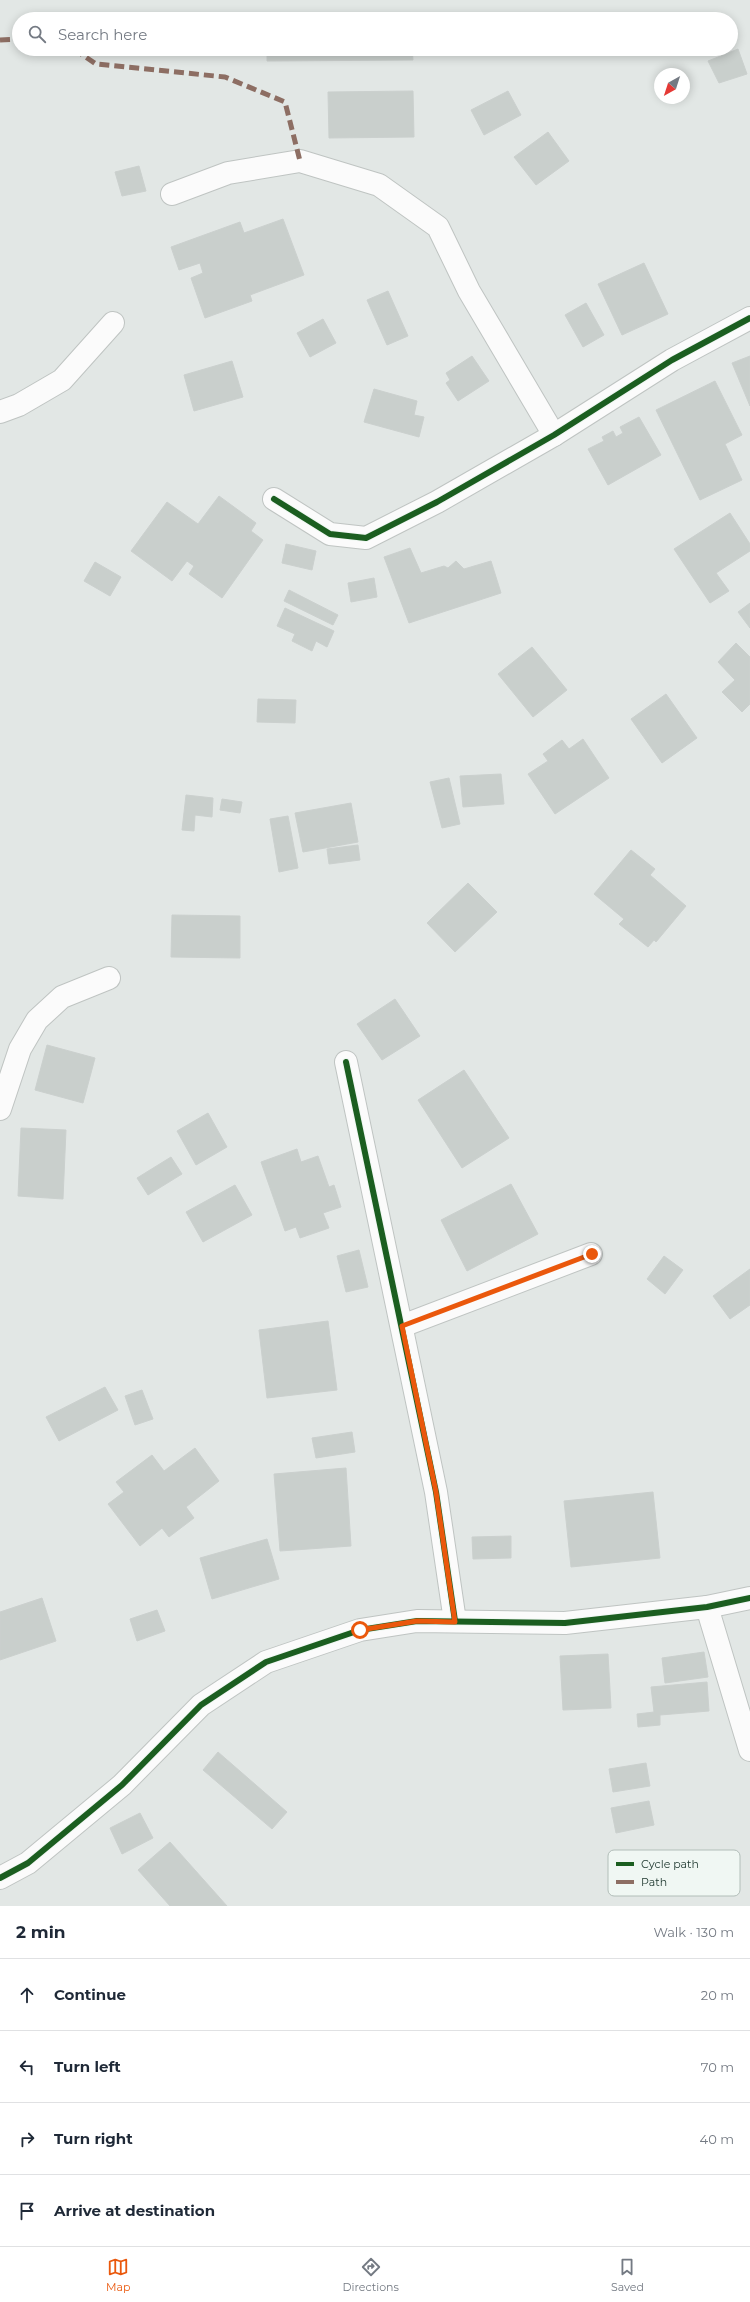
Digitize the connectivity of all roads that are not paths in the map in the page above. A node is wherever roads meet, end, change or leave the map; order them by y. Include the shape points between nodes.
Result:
1 (172, 194) dead end
2 (750, 318) edge
3 (113, 324) dead end
4 (0, 412) edge
5 (554, 435) junction
6 (274, 500) dead end
7 (109, 978) dead end
8 (346, 1062) dead end
9 (0, 1109) edge
10 (592, 1254) dead end
11 (402, 1326) junction
12 (750, 1598) edge
13 (707, 1608) junction
14 (455, 1622) junction
15 (750, 1750) edge
16 (0, 1878) edge

1 - 5 street via 228,173 300,161 379,185 438,227 469,291
2 - 5 street via 672,360
3 - 4 street via 62,380 19,405
5 - 6 street via 437,502 366,538 330,534
7 - 9 street via 62,997 37,1020 20,1049
8 - 11 street
10 - 11 street
11 - 14 street via 436,1492
12 - 13 street
13 - 14 street via 565,1623
13 - 15 street
14 - 16 street via 417,1621 360,1630 266,1662 202,1705 122,1785 28,1863

